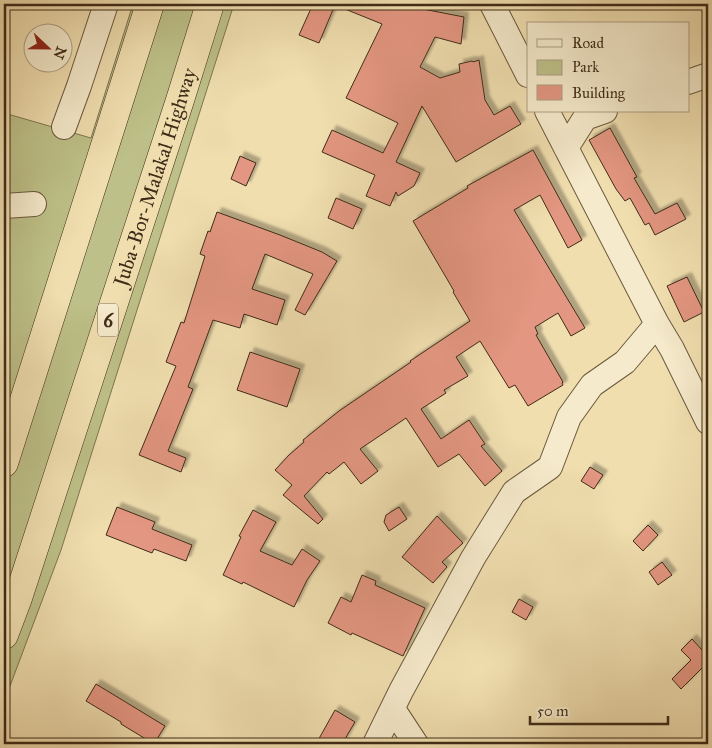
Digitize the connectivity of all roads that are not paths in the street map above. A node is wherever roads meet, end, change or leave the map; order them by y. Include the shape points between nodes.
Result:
1 (106, 4) edge
2 (150, 4) edge
3 (210, 4) edge
4 (492, 4) edge
5 (527, 73) edge
6 (708, 75) edge
7 (690, 81) edge
8 (548, 112) edge
9 (602, 112) edge
10 (64, 127) dead end
11 (566, 148) junction
12 (34, 204) dead end
13 (4, 206) edge
14 (657, 324) junction
15 (708, 422) edge
16 (4, 463) edge
17 (4, 635) edge
18 (393, 709) junction
19 (376, 744) edge
20 (416, 744) edge

1 - 10 street
2 - 16 highway
3 - 17 highway, Juba-Bor-Malakal Highway / 6
4 - 5 street
6 - 7 street
8 - 11 street
9 - 11 street via 585,118
11 - 14 street
12 - 13 street
14 - 15 street
14 - 18 street via 625,362 592,385 569,417 550,467 514,492 473,558
18 - 19 street
18 - 20 street

